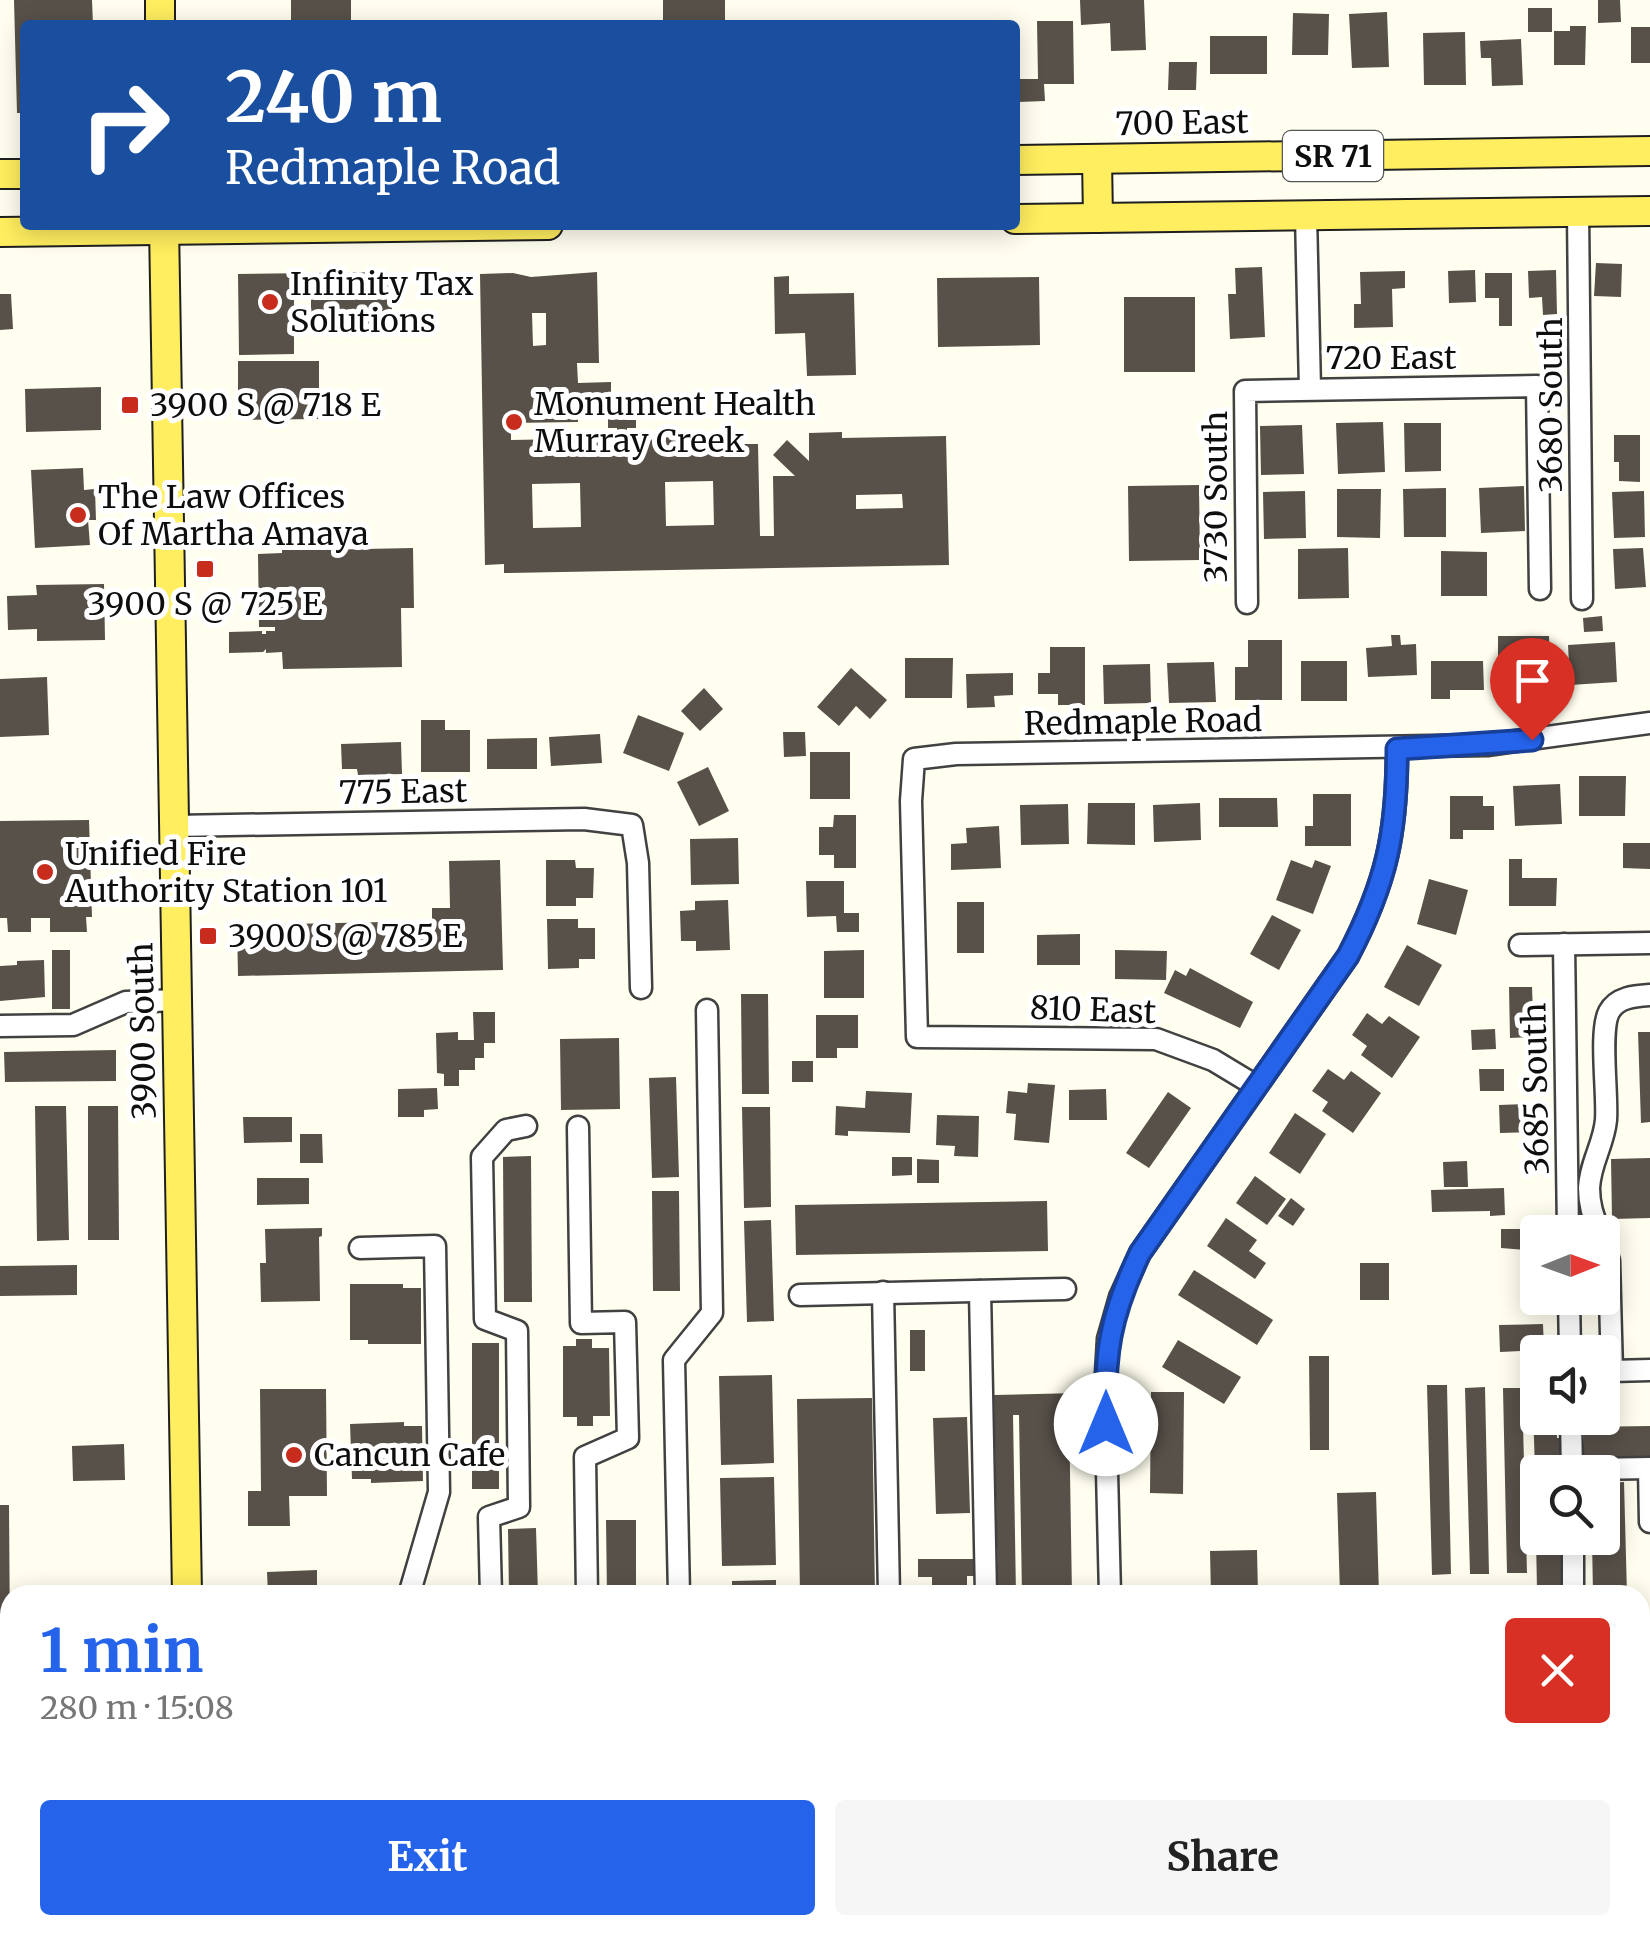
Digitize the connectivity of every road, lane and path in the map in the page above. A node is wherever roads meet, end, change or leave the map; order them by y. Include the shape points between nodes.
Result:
1 (1650, 151) edge
2 (1097, 159) junction
3 (1020, 160) edge
4 (1578, 211) junction
5 (1650, 211) edge
6 (1306, 215) junction
7 (1098, 218) junction
8 (1020, 219) edge
9 (82, 230) edge
10 (164, 230) edge
11 (0, 232) edge
12 (1310, 388) junction
13 (1246, 391) joint
14 (1540, 589) dead end
15 (1582, 599) dead end
16 (1247, 604) dead end
17 (1650, 722) edge
18 (1397, 749) junction
19 (175, 826) junction
20 (1650, 943) edge
21 (1564, 944) junction
22 (1520, 945) dead end
23 (641, 988) dead end
24 (1650, 995) edge
25 (178, 1000) junction
26 (707, 1010) dead end
27 (0, 1026) edge
28 (917, 1037) joint
29 (1256, 1086) junction
30 (526, 1126) dead end
31 (578, 1127) dead end
32 (1568, 1215) edge
33 (1592, 1215) edge
34 (360, 1248) dead end
35 (1065, 1289) dead end
36 (980, 1291) junction
37 (883, 1292) junction
38 (800, 1294) dead end
39 (1610, 1315) edge
40 (1650, 1370) edge
41 (1650, 1468) edge
42 (1620, 1469) edge
43 (1650, 1522) edge
44 (1573, 1555) edge
45 (188, 1585) edge
46 (412, 1585) edge
47 (491, 1585) edge
48 (587, 1585) edge
49 (679, 1585) edge
50 (889, 1585) edge
51 (986, 1585) edge
52 (1110, 1585) edge
53 (1574, 1585) edge

1 - 2 main road, 700 East / SR 71
2 - 3 main road, 700 East / SR 71
2 - 7 main road
4 - 5 main road, SR 71
4 - 6 main road, SR 71
4 - 15 street, 3680 South
6 - 7 main road, SR 71
6 - 12 street
7 - 8 main road, SR 71
9 - 11 main road
10 - 19 main road, 3900 South
12 - 13 street, 720 East
12 - 14 street, 720 East via 1537,386
13 - 16 street, 3730 South
17 - 18 street, Redmaple Road via 1502,744
18 - 28 street, Redmaple Road via 914,759
18 - 29 street via 1393,834 1365,923
19 - 23 street, 775 East via 584,819 632,825
19 - 25 main road, 3900 South
20 - 21 street
21 - 22 street
21 - 32 street, 3685 South
24 - 33 street via 1616,1004 1606,1023 1605,1131 1591,1168
25 - 27 street via 126,1002 73,1025
25 - 45 main road, 3900 South
26 - 49 street via 712,1313 674,1360
28 - 29 street, 810 East via 1156,1038
29 - 52 street via 1140,1253 1120,1297 1108,1339 1105,1389
30 - 47 street via 506,1130 482,1157 485,1319 518,1331 519,1507 489,1517
31 - 48 street via 582,1324 625,1322 628,1438 585,1457
34 - 46 street via 435,1246 440,1492
35 - 36 street
36 - 37 street
36 - 51 street
37 - 38 street
37 - 50 street
39 - 40 street via 1612,1370
41 - 42 street
41 - 43 street
44 - 53 street

